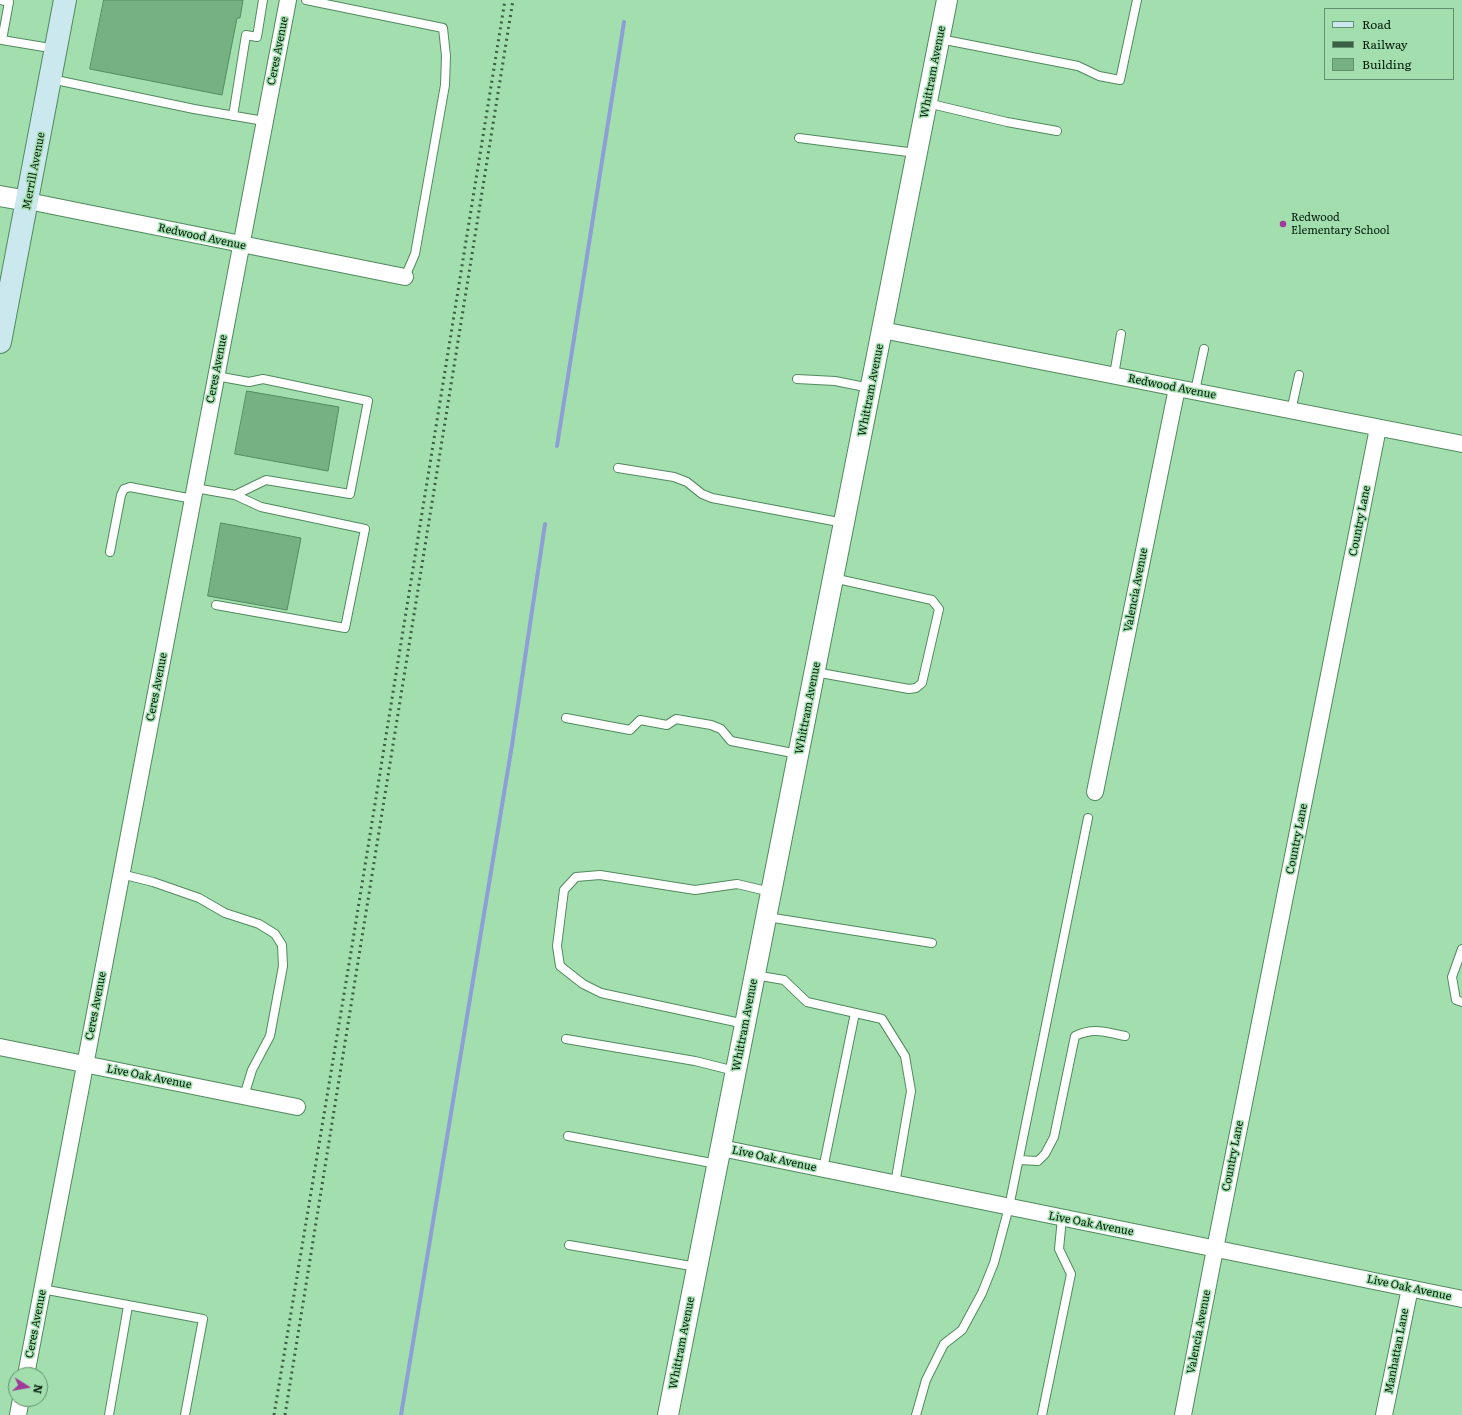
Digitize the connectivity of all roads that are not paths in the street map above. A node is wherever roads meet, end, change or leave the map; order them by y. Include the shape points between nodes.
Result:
1 (0, 0) edge
2 (65, 0) edge
3 (264, 0) edge
4 (288, 0) edge
5 (306, 0) edge
6 (947, 0) edge
7 (1137, 0) edge
8 (940, 39) junction
9 (56, 50) junction
10 (51, 79) junction
11 (927, 103) junction
12 (233, 116) junction
13 (264, 121) junction
14 (1057, 130) dead end
15 (799, 138) dead end
16 (917, 153) junction
17 (0, 196) edge
18 (28, 201) junction
19 (241, 245) junction
20 (405, 277) joint
21 (882, 330) junction
22 (1121, 334) dead end
23 (0, 342) edge
24 (1204, 349) dead end
25 (1114, 375) junction
26 (1300, 375) dead end
27 (216, 376) junction
28 (797, 379) dead end
29 (871, 388) junction
30 (1177, 388) junction
31 (1195, 391) junction
32 (1291, 411) junction
33 (1378, 428) junction
34 (1462, 444) edge
35 (618, 468) dead end
36 (194, 493) junction
37 (235, 495) junction
38 (844, 523) junction
39 (110, 552) dead end
40 (833, 578) junction
41 (216, 605) dead end
42 (815, 672) junction
43 (566, 718) dead end
44 (799, 754) junction
45 (1095, 792) dead end
46 (1088, 818) dead end
47 (121, 874) junction
48 (771, 892) junction
49 (766, 917) junction
50 (932, 944) dead end
51 (1462, 949) edge
52 (755, 975) junction
53 (1462, 1002) edge
54 (855, 1013) junction
55 (746, 1024) junction
56 (1125, 1036) dead end
57 (566, 1039) dead end
58 (0, 1047) edge
59 (85, 1064) junction
60 (736, 1071) junction
61 (244, 1096) junction
62 (297, 1107) dead end
63 (568, 1136) dead end
64 (719, 1156) junction
65 (1019, 1160) junction
66 (823, 1169) junction
67 (895, 1184) junction
68 (1009, 1207) junction
69 (1062, 1218) junction
70 (569, 1245) dead end
71 (1215, 1249) junction
72 (697, 1267) junction
73 (1410, 1288) junction
74 (42, 1289) junction
75 (1462, 1299) edge
76 (128, 1306) junction
77 (27, 1367) edge
78 (109, 1415) edge
79 (185, 1415) edge
80 (668, 1415) edge
81 (916, 1415) edge
82 (1042, 1415) edge
83 (1183, 1415) edge
84 (1384, 1415) edge

1 - 9 lane via 9,2 2,40
2 - 9 main road, Merrill Avenue
3 - 12 lane via 257,37 246,35
4 - 13 street, Ceres Avenue
5 - 20 lane via 443,28 446,85 415,254
6 - 8 street, Whittram Avenue
7 - 8 lane via 1120,80 1099,76 1078,66
8 - 11 street, Whittram Avenue
9 - 10 main road, Merrill Avenue
10 - 12 lane
10 - 18 main road, Merrill Avenue
11 - 14 lane via 1007,122
11 - 16 street, Whittram Avenue
12 - 13 lane
13 - 19 street, Ceres Avenue
15 - 16 lane
16 - 21 street, Whittram Avenue
17 - 18 street, Redwood Avenue
18 - 19 street, Redwood Avenue
18 - 23 main road, Merrill Avenue
19 - 20 street, Redwood Avenue
19 - 27 street, Ceres Avenue
21 - 25 street, Redwood Avenue
21 - 29 street, Whittram Avenue
22 - 25 lane
24 - 31 lane
25 - 30 street, Redwood Avenue
26 - 32 lane
27 - 36 street, Ceres Avenue
27 - 37 lane via 249,382 263,379 368,401 350,494 266,480
28 - 29 lane via 835,381
29 - 38 street, Whittram Avenue
30 - 31 street, Redwood Avenue
30 - 45 street, Valencia Avenue
31 - 32 street, Redwood Avenue
32 - 33 street, Redwood Avenue
33 - 34 street, Redwood Avenue
33 - 71 street, Country Lane
35 - 38 lane via 674,477 712,498
36 - 37 lane
36 - 39 lane via 130,487 124,489
36 - 47 street, Ceres Avenue
37 - 41 lane via 261,507 365,529 345,628
38 - 40 street, Whittram Avenue
40 - 42 street, Whittram Avenue
40 - 42 lane via 932,600 939,609 922,683 916,688 909,689
42 - 44 street, Whittram Avenue
43 - 44 lane via 630,730 640,720 667,725 676,719 721,729 731,741
44 - 48 street, Whittram Avenue
46 - 65 lane
47 - 59 street, Ceres Avenue
47 - 61 lane via 199,898 225,913 259,924 275,934 282,945 283,966 270,1036 252,1070
48 - 49 street, Whittram Avenue
48 - 55 lane via 737,884 695,890 600,875 576,877 564,890 557,946 560,966 583,984 601,993
49 - 50 lane
49 - 52 street, Whittram Avenue
51 - 53 lane via 1452,976 1456,1000
52 - 54 lane via 784,980 807,1002
52 - 55 street, Whittram Avenue
54 - 66 lane
54 - 67 lane via 882,1019 905,1056 911,1091
55 - 60 street, Whittram Avenue
56 - 65 lane via 1086,1031 1075,1036 1054,1137 1038,1161
57 - 60 lane via 695,1061
58 - 59 street, Live Oak Avenue
59 - 61 street, Live Oak Avenue
59 - 74 street, Ceres Avenue
60 - 64 street, Whittram Avenue
61 - 62 street, Live Oak Avenue
63 - 64 lane
64 - 66 street, Live Oak Avenue
64 - 72 street, Whittram Avenue
65 - 68 lane
66 - 67 street, Live Oak Avenue
67 - 68 street, Live Oak Avenue
68 - 69 street, Live Oak Avenue
68 - 81 lane via 994,1263 982,1293 962,1330 944,1344 926,1380
69 - 71 street, Live Oak Avenue
69 - 82 lane via 1059,1249 1071,1274
70 - 72 lane
71 - 73 street, Live Oak Avenue
71 - 83 street, Valencia Avenue
72 - 80 street, Whittram Avenue
73 - 75 street, Live Oak Avenue
73 - 84 street, Manhattan Lane
74 - 76 lane
74 - 77 street, Ceres Avenue
76 - 78 lane
76 - 79 lane via 203,1319

